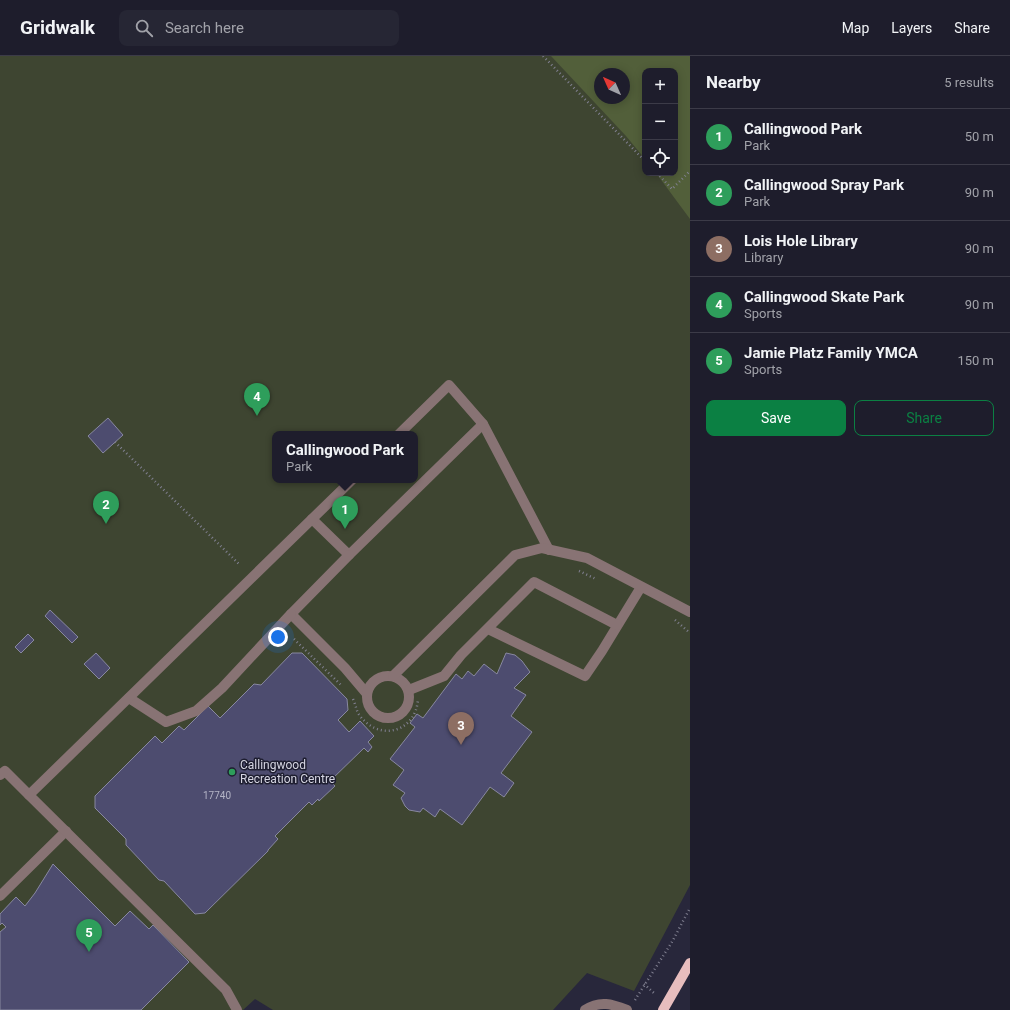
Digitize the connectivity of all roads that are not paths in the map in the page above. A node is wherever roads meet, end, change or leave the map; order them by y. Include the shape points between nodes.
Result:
1 (483, 424) junction
2 (402, 431) edge
3 (349, 483) edge
4 (312, 519) junction
5 (549, 550) junction
6 (349, 555) junction
7 (641, 587) junction
8 (690, 612) edge
9 (291, 614) junction
10 (618, 625) junction
11 (488, 629) junction
12 (392, 676) junction
13 (409, 690) junction
14 (367, 694) junction
15 (129, 698) junction
16 (0, 775) edge
17 (29, 795) junction
18 (66, 831) junction
19 (0, 896) edge
20 (690, 963) edge
21 (232, 1008) edge
22 (585, 1010) edge
23 (627, 1010) edge
24 (663, 1010) edge

1 - 2 lane via 449,385
1 - 5 lane
1 - 6 lane
3 - 4 lane
4 - 6 lane
4 - 15 lane
5 - 7 lane via 587,558
5 - 12 lane via 542,548 514,555
6 - 9 lane
7 - 8 lane
7 - 10 lane
9 - 14 lane
9 - 15 lane via 222,688 196,711 166,722
10 - 11 lane via 534,582
10 - 11 lane via 585,676
11 - 13 lane via 444,676
12 - 13 lane via 399,678
12 - 14 lane via 378,678 372,682
13 - 14 lane via 409,704 405,711 393,718 379,717 374,713 369,708
15 - 17 lane
16 - 17 lane via 5,770
17 - 18 lane
18 - 19 lane
18 - 21 lane via 226,990
20 - 24 main road
22 - 23 lane via 606,1003

